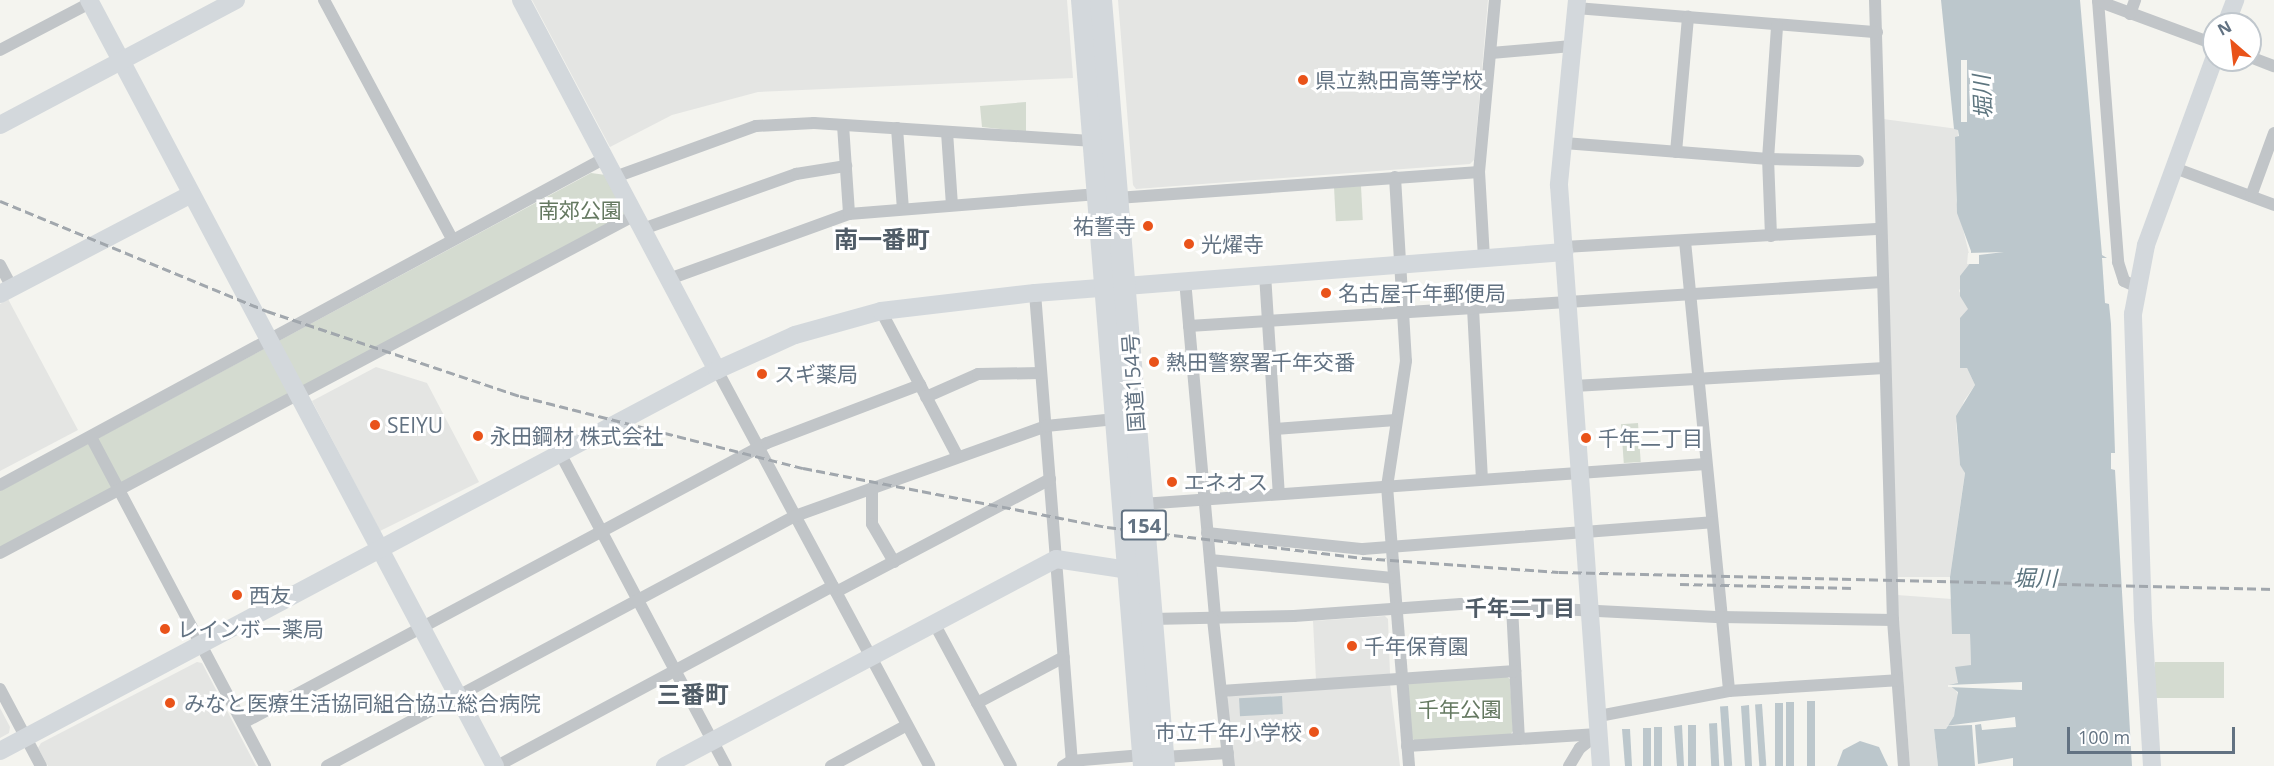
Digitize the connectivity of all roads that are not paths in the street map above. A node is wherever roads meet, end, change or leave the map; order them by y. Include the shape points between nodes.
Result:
1 (236, 0) edge
2 (324, 0) edge
3 (522, 0) edge
4 (1082, 0) edge
5 (1101, 0) edge
6 (1495, 0) edge
7 (1875, 0) edge
8 (2098, 0) edge
9 (2135, 0) edge
10 (89, 1) edge
11 (1576, 4) edge
12 (2130, 14) junction
13 (1688, 17) junction
14 (1777, 26) junction
15 (1877, 32) junction
16 (2202, 40) edge
17 (1572, 46) junction
18 (0, 50) edge
19 (1491, 53) junction
20 (121, 61) junction
21 (2209, 72) edge
22 (0, 125) edge
23 (843, 125) junction
24 (897, 128) junction
25 (947, 132) junction
26 (2274, 133) edge
27 (1094, 141) junction
28 (1563, 143) junction
29 (1676, 152) junction
30 (605, 158) junction
31 (1768, 159) junction
32 (1858, 161) dead end
33 (846, 166) junction
34 (2172, 167) junction
35 (1479, 172) junction
36 (615, 177) junction
37 (1395, 177) junction
38 (191, 194) junction
39 (1107, 196) junction
40 (2251, 196) junction
41 (952, 205) junction
42 (2274, 205) edge
43 (903, 209) junction
44 (849, 214) junction
45 (639, 222) junction
46 (1880, 230) junction
47 (1771, 236) junction
48 (452, 239) junction
49 (1684, 241) junction
50 (1564, 249) junction
51 (1484, 258) junction
52 (1399, 264) junction
53 (0, 265) edge
54 (1265, 274) junction
55 (669, 279) junction
56 (1185, 280) junction
57 (1882, 282) junction
58 (1115, 285) junction
59 (2140, 288) junction
60 (6, 291) edge
61 (1035, 293) junction
62 (1690, 294) junction
63 (1568, 302) junction
64 (1473, 308) junction
65 (881, 311) junction
66 (1403, 312) junction
67 (1268, 321) junction
68 (1189, 326) junction
69 (270, 342) junction
70 (1884, 368) junction
71 (717, 370) junction
72 (1041, 373) junction
73 (1697, 379) junction
74 (920, 385) junction
75 (1574, 386) junction
76 (297, 395) junction
77 (926, 397) junction
78 (1116, 419) junction
79 (1396, 420) junction
80 (1046, 426) junction
81 (1275, 429) junction
82 (91, 437) junction
83 (759, 447) junction
84 (560, 453) junction
85 (958, 457) junction
86 (1706, 464) junction
87 (1580, 472) junction
88 (1050, 479) junction
89 (1482, 479) junction
90 (0, 485) edge
91 (1388, 486) junction
92 (872, 488) junction
93 (119, 490) junction
94 (1279, 494) junction
95 (1204, 499) junction
96 (1142, 504) junction
97 (795, 516) junction
98 (1712, 522) junction
99 (602, 531) junction
100 (1207, 533) junction
101 (1584, 533) junction
102 (1390, 548) junction
103 (380, 549) junction
104 (0, 553) edge
105 (1056, 559) junction
106 (1210, 560) junction
107 (894, 562) junction
108 (1129, 570) junction
109 (1392, 578) junction
110 (834, 589) junction
111 (638, 600) junction
112 (1512, 607) junction
113 (1394, 609) junction
114 (1590, 611) junction
115 (1721, 617) junction
116 (1151, 618) junction
117 (1214, 619) junction
118 (1893, 620) junction
119 (934, 623) junction
120 (421, 628) junction
121 (201, 644) junction
122 (871, 657) junction
123 (1064, 657) junction
124 (676, 670) junction
125 (1515, 671) junction
126 (1401, 678) junction
127 (1897, 680) junction
128 (0, 689) edge
129 (1221, 691) junction
130 (1729, 691) junction
131 (458, 697) junction
132 (977, 703) junction
133 (243, 723) junction
134 (907, 725) junction
135 (1599, 725) junction
136 (26, 737) junction
137 (1519, 739) junction
138 (713, 741) junction
139 (1407, 746) junction
140 (0, 751) edge
141 (1228, 760) edge
142 (1154, 761) edge
143 (1068, 764) edge
144 (41, 766) edge
145 (265, 766) edge
146 (327, 766) edge
147 (496, 766) edge
148 (665, 766) edge
149 (726, 766) edge
150 (831, 766) edge
151 (929, 766) edge
152 (1011, 766) edge
153 (1409, 766) edge
154 (1569, 766) edge
155 (1601, 766) edge
156 (1904, 766) edge
157 (2152, 766) edge

1 - 20 street
2 - 48 street
3 - 30 street
4 - 27 highway, 国道154号 / 154
5 - 39 highway, 国道154号 / 154
6 - 19 street
7 - 15 street
8 - 12 street
8 - 59 street via 2119,268 2124,281
9 - 12 street
10 - 18 street
10 - 20 street
11 - 13 street
11 - 17 street
12 - 16 street
13 - 14 street
13 - 29 street
14 - 15 street
14 - 31 street
15 - 46 street
17 - 19 street
17 - 28 street
19 - 35 street
20 - 22 street
20 - 38 street
21 - 34 street
23 - 24 street
23 - 33 street
23 - 36 street via 756,126
24 - 25 street
24 - 43 street
25 - 27 street
25 - 41 street
26 - 40 street
27 - 39 highway, 国道154号 / 154
28 - 29 street
28 - 50 street via 1560,185
29 - 31 street
30 - 36 street
30 - 48 street
31 - 32 street
31 - 47 street
33 - 44 street
33 - 45 street via 796,174
34 - 40 street
34 - 59 street via 2146,245
35 - 37 street
35 - 51 street
36 - 45 street
37 - 39 street
37 - 52 street
38 - 60 street
38 - 69 street
39 - 41 street
39 - 58 highway, 国道154号 / 154
40 - 42 street
41 - 43 street
43 - 44 street
44 - 55 street
45 - 55 street
45 - 76 street
46 - 47 street
46 - 57 street
47 - 49 street
48 - 69 street
49 - 50 street
49 - 62 street
50 - 51 street
50 - 63 street
51 - 52 street
52 - 54 street
52 - 66 street
53 - 60 street
54 - 56 street
54 - 67 street
55 - 71 street
56 - 58 street
56 - 68 street
57 - 62 street
57 - 70 street
58 - 61 street
58 - 78 highway, 国道154号 / 154
58 - 96 highway, 国道154号 / 154
59 - 157 street via 2133,314
61 - 65 street
61 - 72 street
62 - 63 street
62 - 73 street
63 - 64 street
63 - 75 street
64 - 66 street
64 - 89 street
65 - 71 street via 795,335
65 - 74 street
66 - 67 street
66 - 79 street via 1406,361
67 - 68 street
67 - 81 street
68 - 95 street
69 - 76 street
69 - 82 street
70 - 73 street
70 - 118 street
71 - 83 street
71 - 84 street
72 - 77 street via 978,374
72 - 80 street
73 - 75 street
73 - 86 street
74 - 77 street
74 - 83 street
75 - 87 street
76 - 93 street
76 - 103 street
77 - 85 street
78 - 80 street
78 - 108 highway, 国道154号 / 154
79 - 81 street
79 - 91 street
80 - 85 street
80 - 88 street
81 - 94 street
82 - 90 street
82 - 93 street
83 - 97 street
83 - 99 street
84 - 99 street
84 - 103 street
85 - 92 street
86 - 87 street
86 - 98 street
87 - 89 street
87 - 101 street
88 - 105 street
88 - 107 street
89 - 91 street
91 - 94 street
91 - 102 street
92 - 97 street
92 - 107 street via 872,524
93 - 104 street
93 - 121 street
94 - 95 street
95 - 96 street
95 - 100 street
96 - 116 highway, 国道154号 / 154
97 - 110 street
97 - 111 street
98 - 101 street
98 - 115 street
99 - 111 street
99 - 120 street
100 - 102 street via 1363,549
100 - 106 street
101 - 102 street
101 - 114 street
102 - 109 street
103 - 120 street
103 - 121 street
105 - 108 street
105 - 119 street
105 - 123 street
106 - 109 street
106 - 117 street
107 - 110 street
108 - 142 highway, 国道154号 / 154
109 - 113 street
110 - 122 street
110 - 124 street
111 - 124 street
111 - 131 street
112 - 113 street via 1461,604
112 - 114 street
112 - 125 street
113 - 117 street
113 - 126 street
114 - 115 street
114 - 135 street
115 - 118 street
115 - 130 street
116 - 117 street
116 - 142 highway, 国道154号 / 154
117 - 129 street
118 - 127 street
119 - 122 street
119 - 132 street
120 - 131 street
120 - 133 street
121 - 133 street
121 - 136 street
122 - 134 street
122 - 138 street
123 - 132 street
123 - 143 street
124 - 138 street
124 - 147 street
125 - 126 street
125 - 137 street
126 - 129 street
126 - 139 street
127 - 130 street
127 - 156 street
128 - 136 street
129 - 141 street
130 - 135 street
131 - 146 street
131 - 147 street
132 - 152 street
133 - 145 street
134 - 150 street
134 - 151 street
135 - 137 street
135 - 154 street
135 - 155 street
136 - 140 street
136 - 144 street
137 - 139 street
138 - 148 street
138 - 149 street
139 - 153 street
141 - 142 street
142 - 143 street

